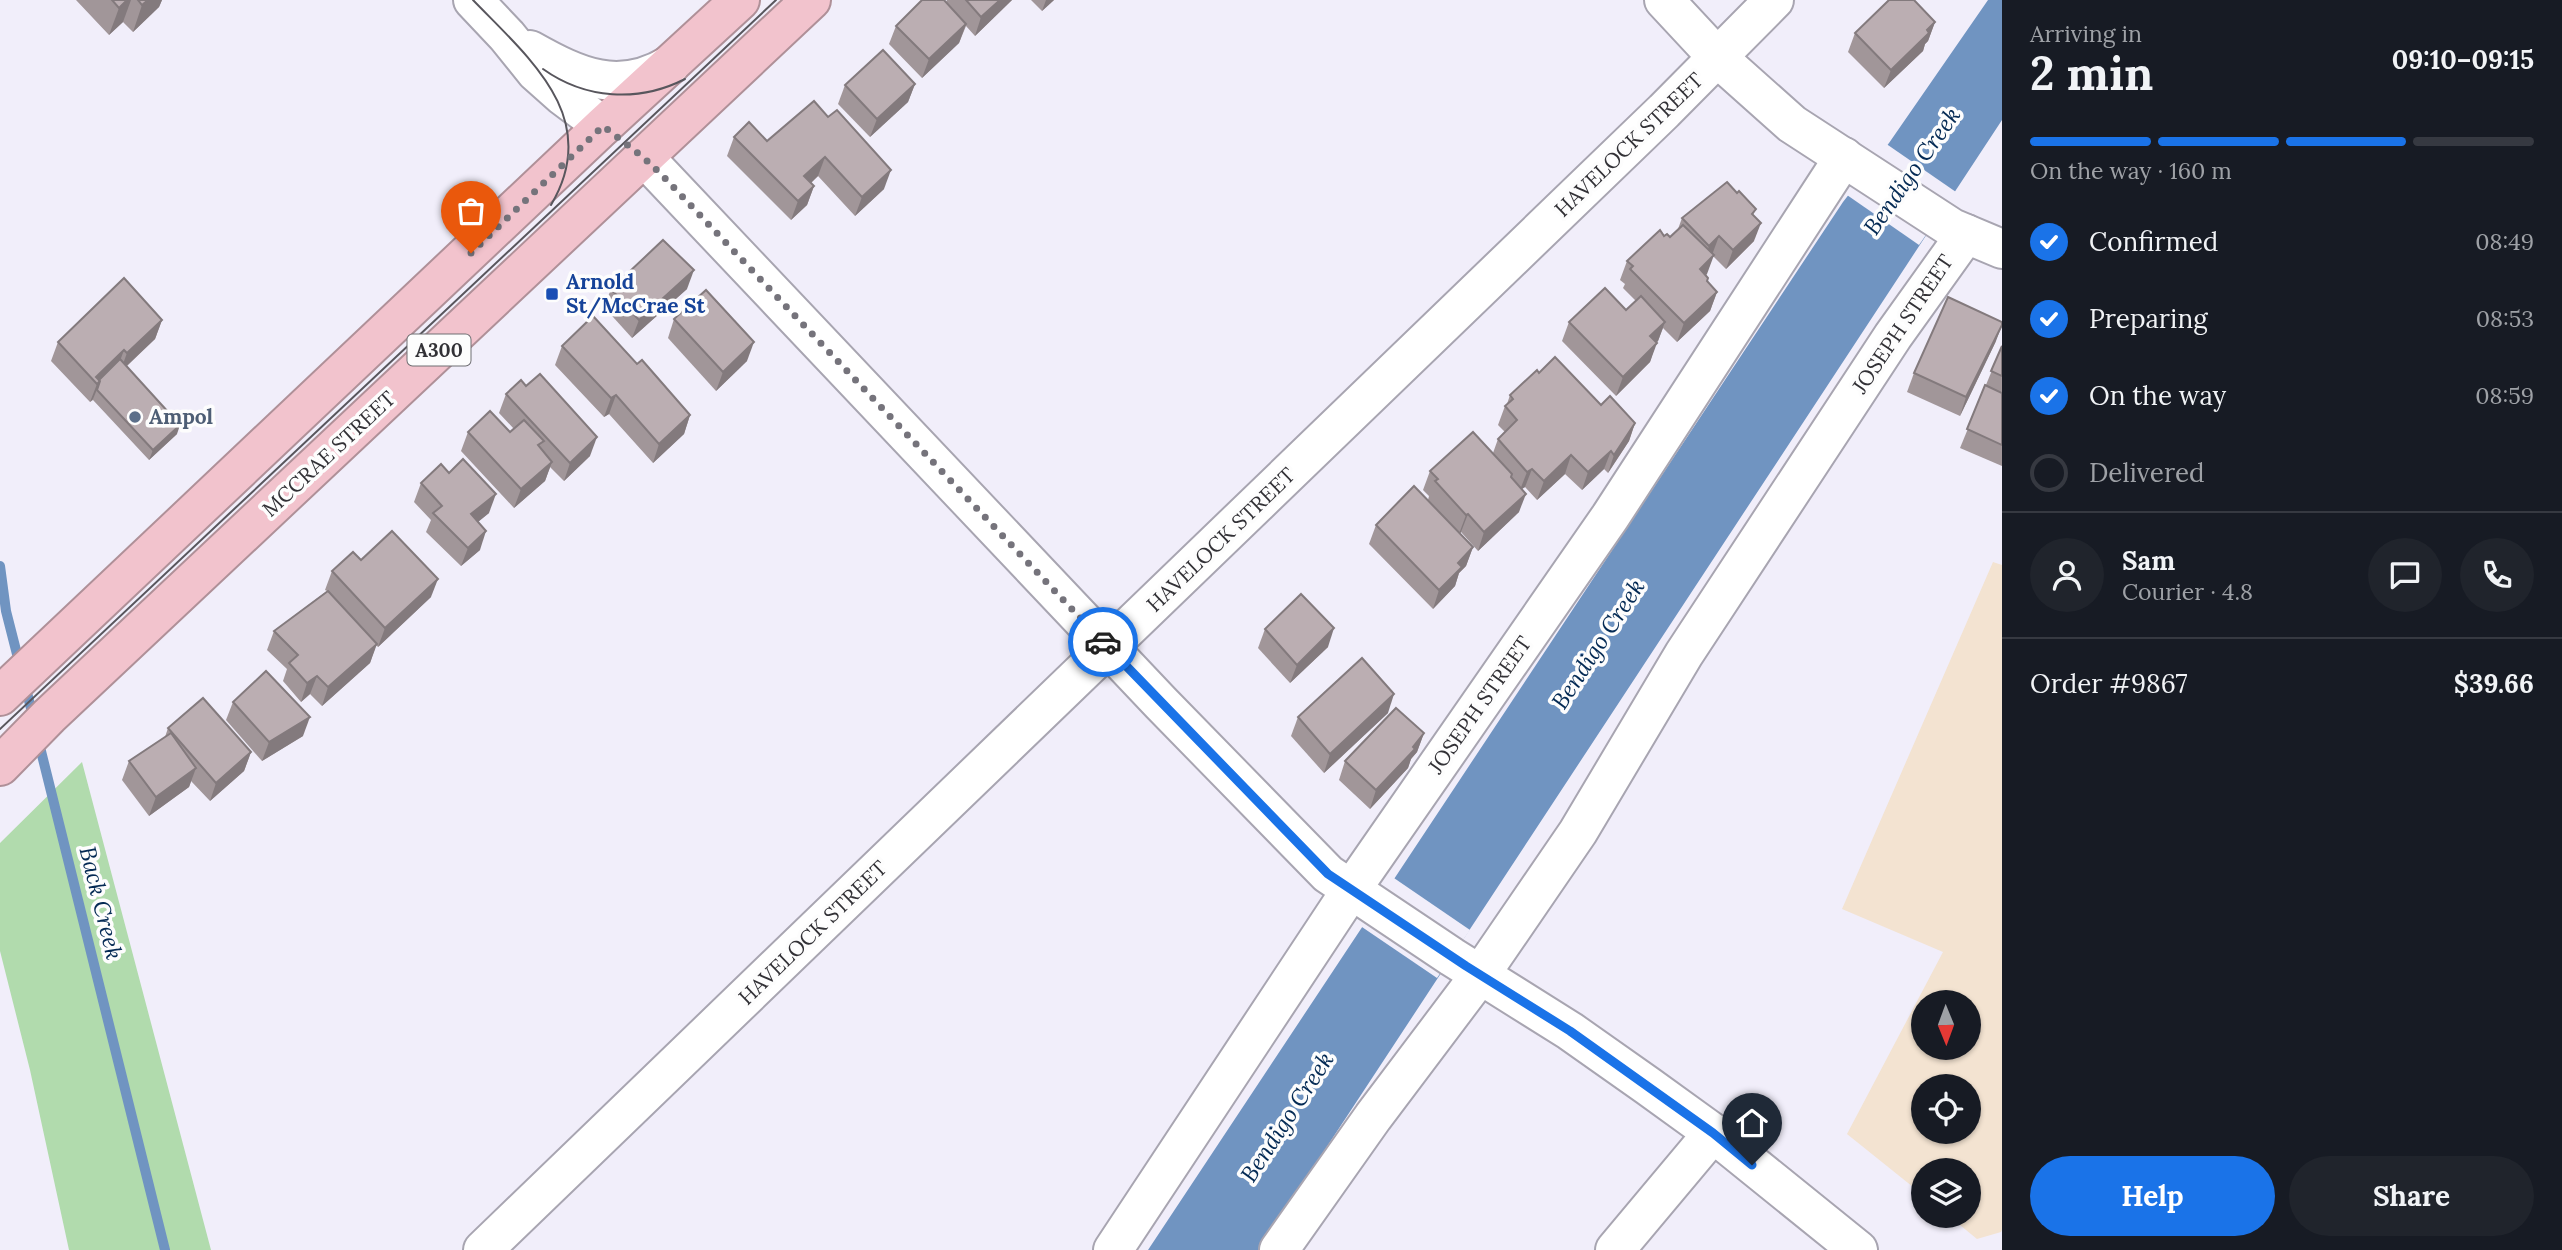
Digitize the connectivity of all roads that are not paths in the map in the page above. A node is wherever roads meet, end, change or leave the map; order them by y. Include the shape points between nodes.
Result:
1 (473, 0) edge
2 (740, 0) edge
3 (811, 0) edge
4 (1664, 0) edge
5 (1774, 0) edge
6 (508, 36) junction
7 (1718, 58) junction
8 (674, 62) junction
9 (603, 126) junction
10 (644, 158) junction
11 (1854, 164) junction
12 (1952, 226) junction
13 (2002, 249) edge
14 (1109, 648) junction
15 (0, 696) edge
16 (4, 761) edge
17 (1356, 894) junction
18 (1466, 966) junction
19 (1713, 1133) junction
20 (1853, 1248) edge
21 (483, 1250) edge
22 (1113, 1250) edge
23 (1279, 1250) edge
24 (1615, 1250) edge

1 - 6 street
2 - 8 highway, A300
3 - 10 highway, MCCRAE STREET / A300
4 - 7 street
5 - 7 street, HAVELOCK STREET
6 - 8 street via 561,66 608,81 638,80
6 - 9 street via 549,84
7 - 11 street via 1777,112
7 - 14 street, HAVELOCK STREET
8 - 9 highway, A300
9 - 10 highway
9 - 15 highway, A300
10 - 14 street
10 - 16 highway, MCCRAE STREET / A300
11 - 12 street
11 - 17 street, JOSEPH STREET
12 - 13 street
12 - 18 street, JOSEPH STREET via 1893,336 1684,654 1578,832
14 - 17 street via 1294,841
14 - 21 street, HAVELOCK STREET
17 - 18 street
17 - 22 street, JOSEPH STREET
18 - 19 street via 1570,1031
18 - 23 street, JOSEPH STREET via 1373,1117
19 - 20 street
19 - 24 street

